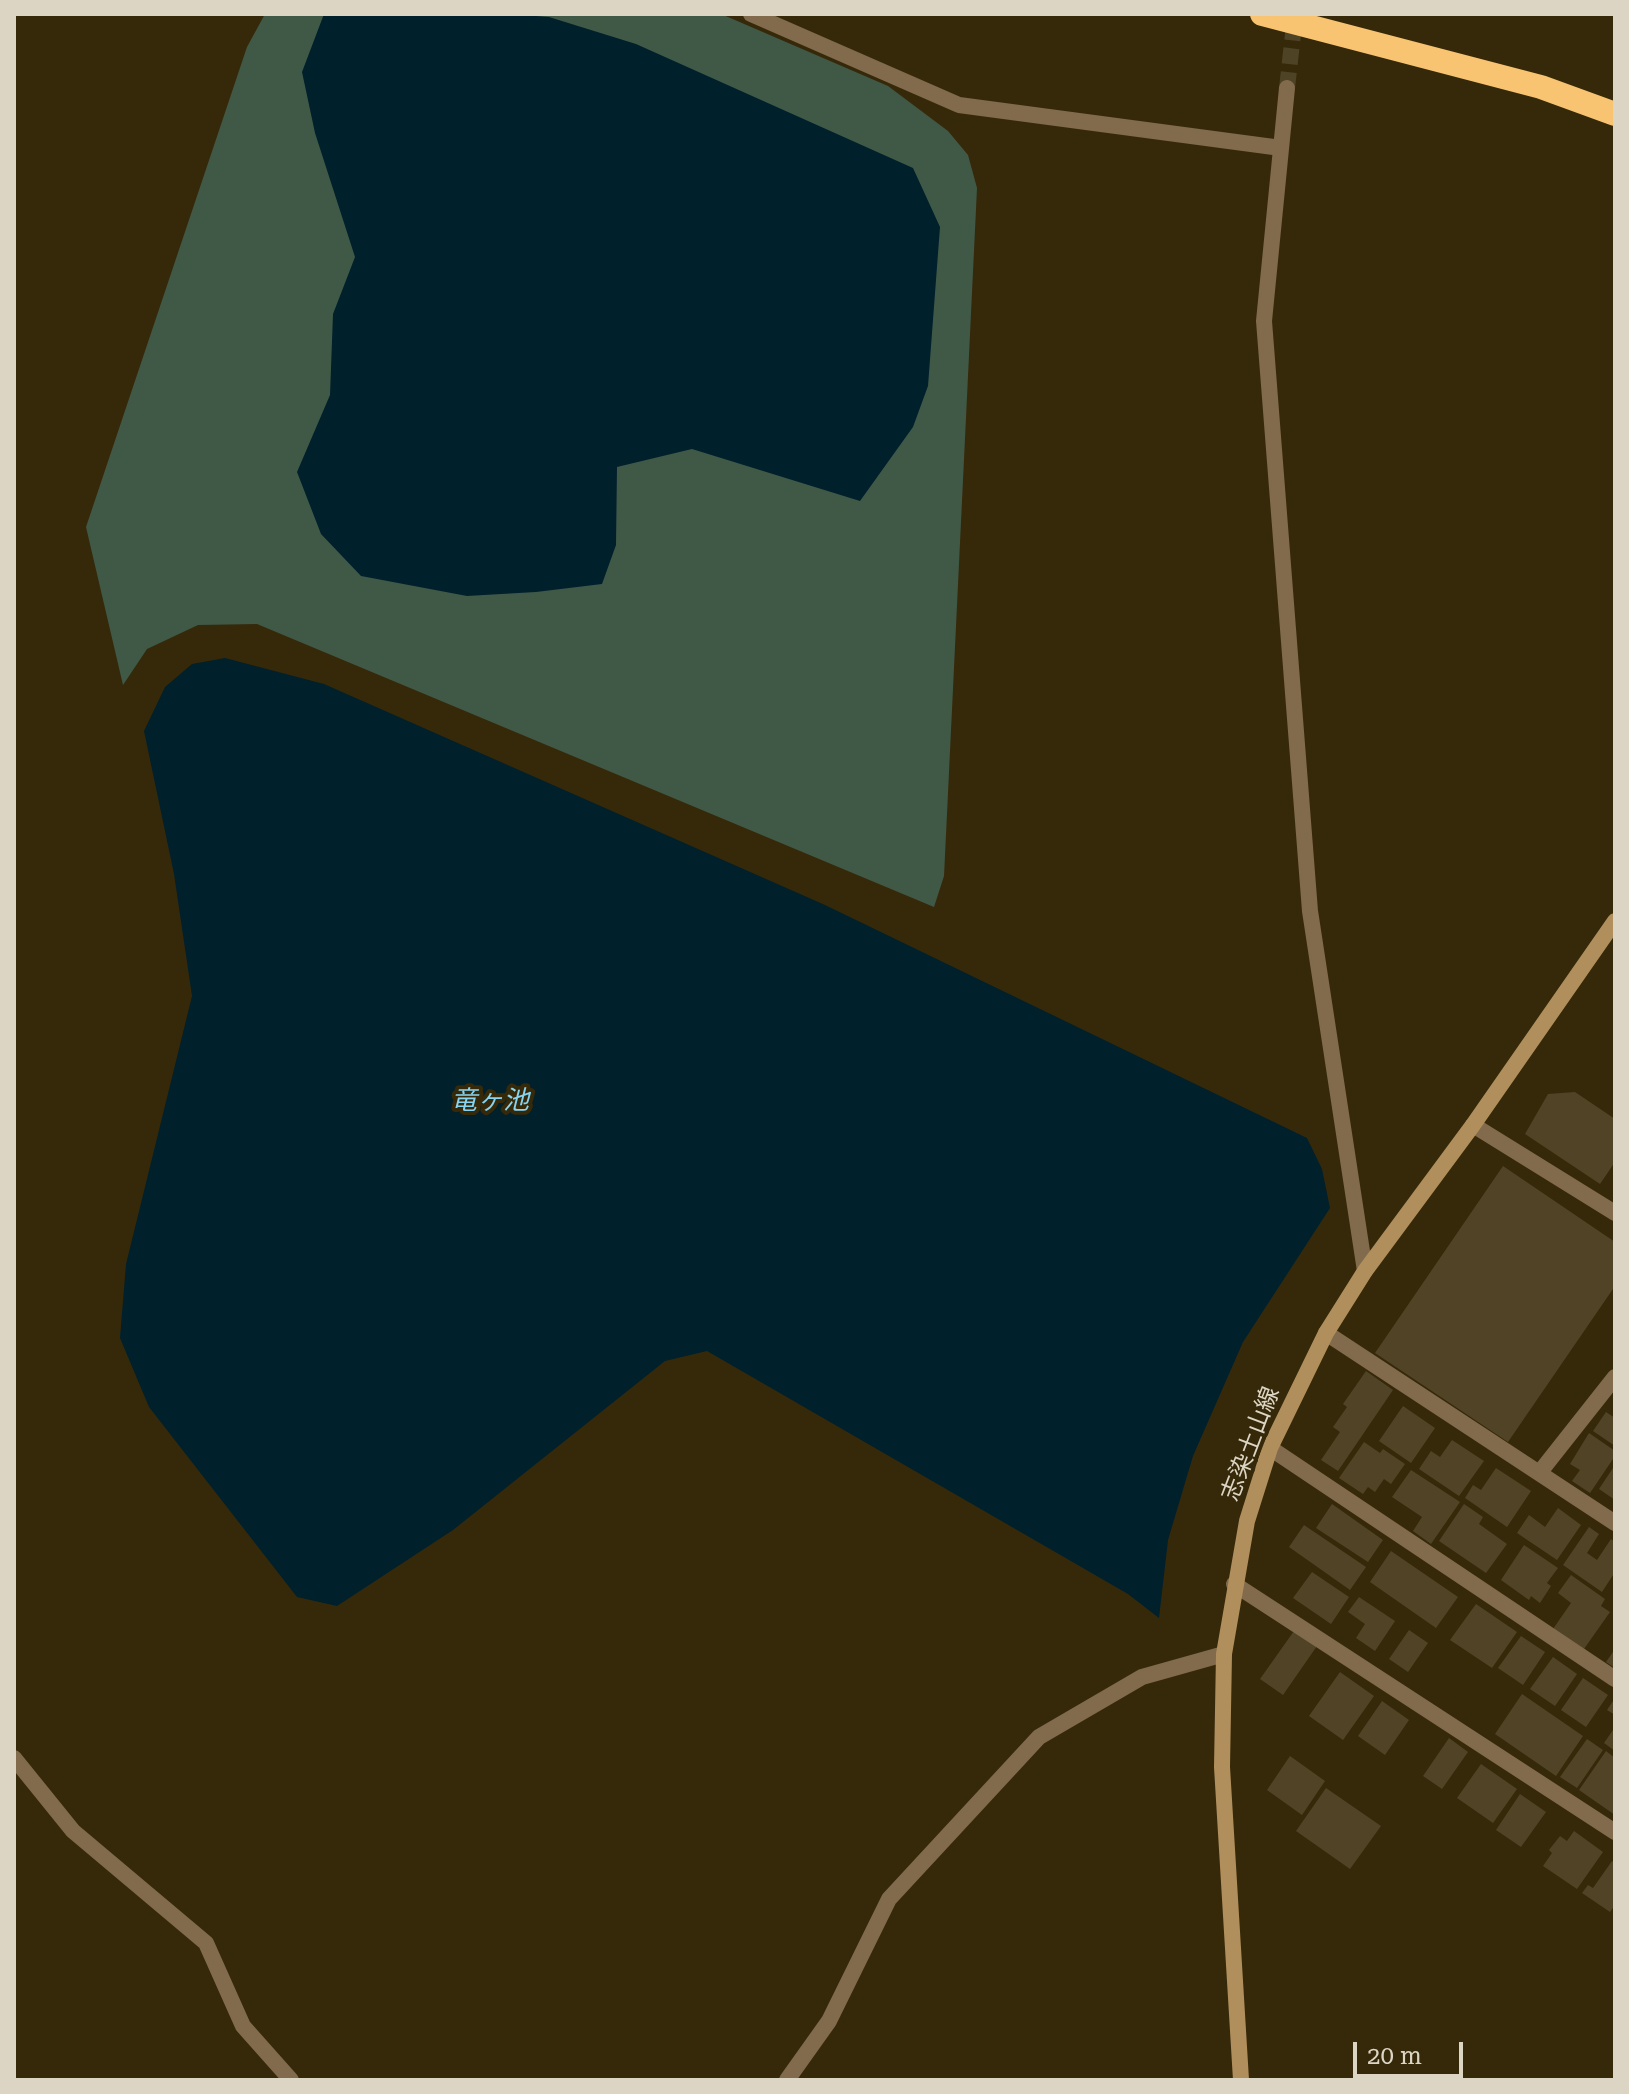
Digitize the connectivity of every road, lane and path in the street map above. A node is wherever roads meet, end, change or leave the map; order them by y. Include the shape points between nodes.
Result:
1 (751, 14) edge
2 (1262, 14) edge
3 (1287, 88) tunnel mouth
4 (1615, 114) edge
5 (1281, 148) junction
6 (1615, 921) edge
7 (1473, 1125) junction
8 (1615, 1213) edge
9 (1365, 1271) junction
10 (1326, 1333) junction
11 (1615, 1377) edge
12 (1270, 1448) junction
13 (1540, 1472) junction
14 (1615, 1523) edge
15 (1234, 1584) junction
16 (1224, 1654) junction
17 (1615, 1679) edge
18 (14, 1758) edge
19 (1615, 1832) edge
20 (291, 2080) edge
21 (787, 2080) edge
22 (1241, 2080) edge

1 - 5 street via 959,105
2 - 4 highway via 1541,87
3 - 5 street
5 - 9 street via 1264,321 1310,911
6 - 7 main road, 志染土山線
7 - 8 street
7 - 9 main road, 志染土山線
9 - 10 main road, 志染土山線
10 - 12 main road, 志染土山線
10 - 13 street
11 - 13 street
12 - 15 main road, 志染土山線
12 - 17 street
13 - 14 street
15 - 16 main road, 志染土山線
15 - 19 street
16 - 21 street via 1142,1677 1039,1737 889,1899 829,2021
16 - 22 main road, 志染土山線 via 1222,1767
18 - 20 street via 73,1831 206,1943 243,2026

